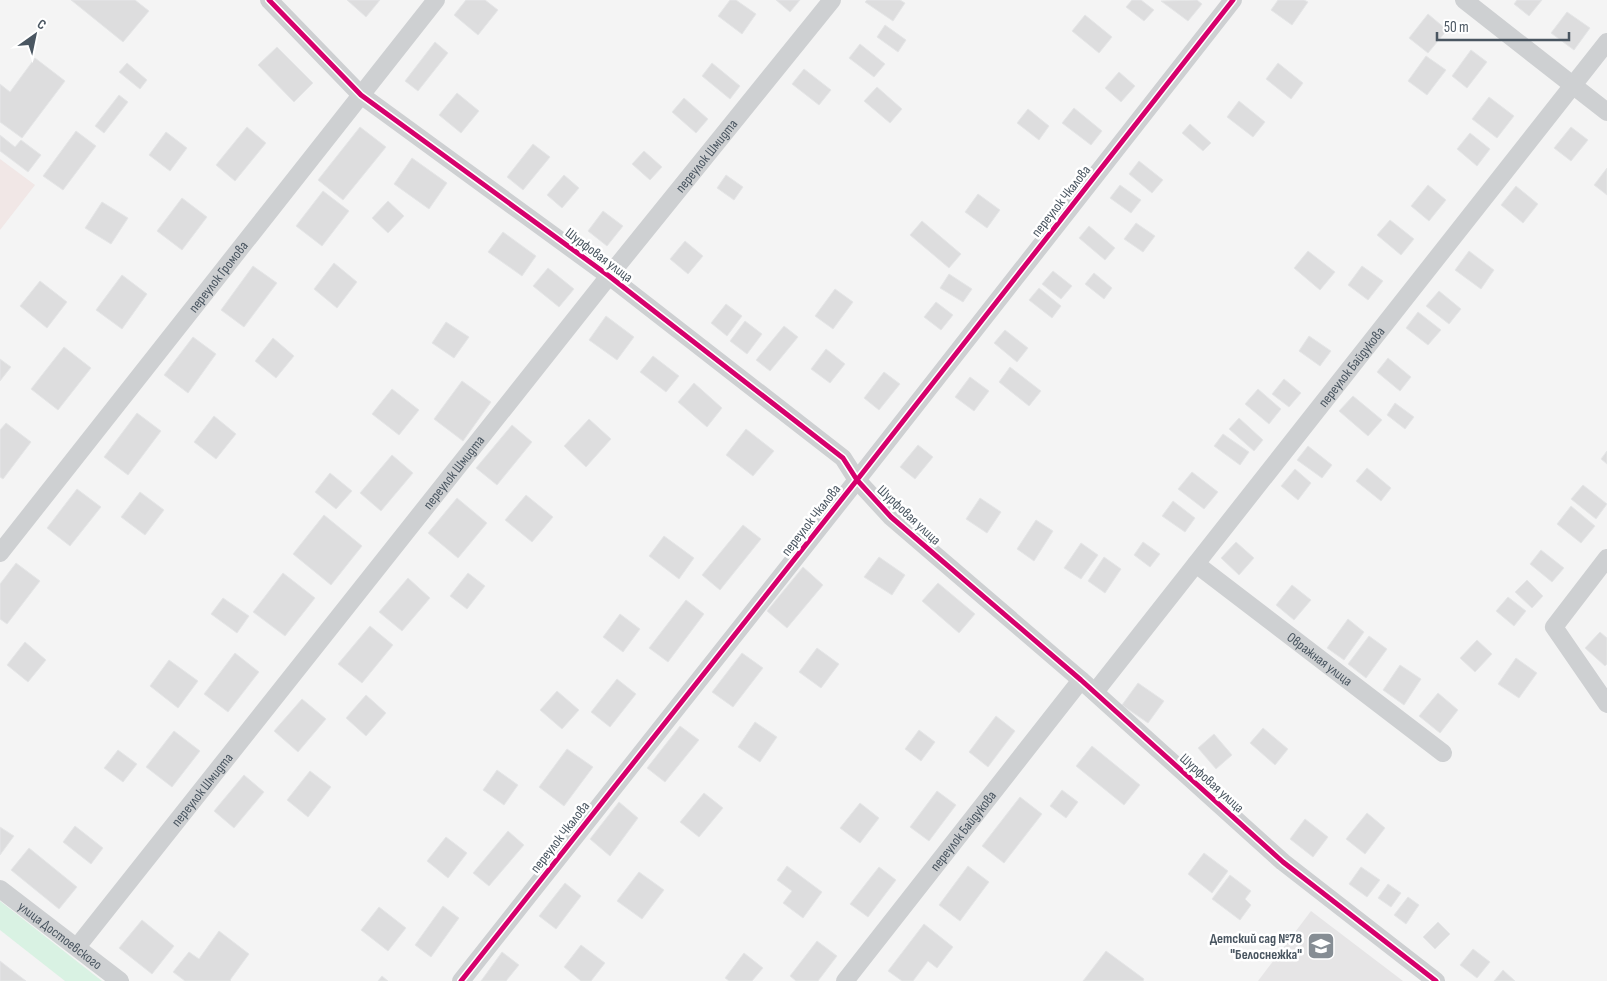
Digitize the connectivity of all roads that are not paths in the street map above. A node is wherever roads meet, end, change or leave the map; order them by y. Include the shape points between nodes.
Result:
1 (269, 0) edge
2 (436, 0) edge
3 (832, 0) edge
4 (1233, 0) edge
5 (1464, 0) edge
6 (1607, 42) edge
7 (1573, 86) junction
8 (360, 95) junction
9 (1607, 112) edge
10 (609, 276) junction
11 (857, 480) junction
12 (0, 553) edge
13 (1607, 558) edge
14 (1196, 564) junction
15 (1081, 680) junction
16 (1094, 692) junction
17 (1607, 704) edge
18 (1444, 753) dead end
19 (0, 889) edge
20 (77, 946) junction
21 (120, 981) edge
22 (461, 981) edge
23 (844, 981) edge
24 (1436, 981) edge

1 - 8 street, Шурфовая улица
2 - 8 street, переулок Громова
3 - 10 street, переулок Шмидта
4 - 11 street, переулок Чкалова
5 - 7 street
6 - 7 street, переулок Байдукова
7 - 9 street
7 - 14 street, переулок Байдукова
8 - 10 street, Шурфовая улица
8 - 12 street, переулок Громова
10 - 11 street, Шурфовая улица via 843,458
10 - 20 street, переулок Шмидта
11 - 15 street, Шурфовая улица via 891,517
11 - 22 street, переулок Чкалова
13 - 17 street via 1554,627
14 - 16 street, переулок Байдукова
14 - 18 street, Овражная улица
15 - 16 street, Шурфовая улица
15 - 23 street, переулок Байдукова
16 - 24 street, Шурфовая улица via 1283,862
19 - 20 street, улица Достоевского
20 - 21 street, улица Достоевского

